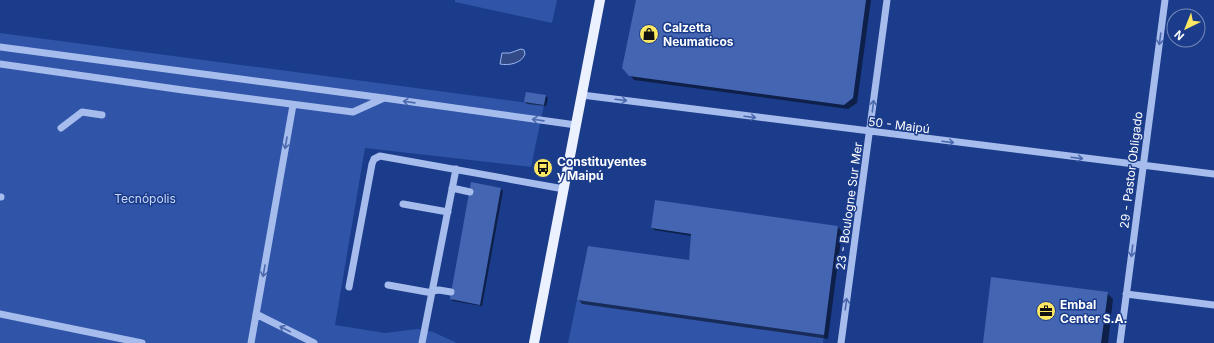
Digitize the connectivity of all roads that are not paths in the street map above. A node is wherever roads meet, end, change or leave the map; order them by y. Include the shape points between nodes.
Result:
1 (600, 0) edge
2 (887, 0) edge
3 (1165, 0) edge
4 (0, 47) edge
5 (0, 64) edge
6 (582, 95) junction
7 (384, 98) junction
8 (293, 105) junction
9 (102, 115) dead end
10 (576, 125) junction
11 (61, 128) dead end
12 (870, 132) junction
13 (1143, 166) junction
14 (456, 169) junction
15 (1214, 174) edge
16 (452, 188) junction
17 (564, 189) junction
18 (470, 192) dead end
19 (403, 204) dead end
20 (448, 212) junction
21 (388, 285) dead end
22 (349, 288) dead end
23 (433, 291) junction
24 (451, 292) dead end
25 (1126, 294) junction
26 (1214, 305) edge
27 (0, 314) edge
28 (256, 314) junction
29 (142, 343) edge
30 (251, 343) edge
31 (314, 343) edge
32 (422, 343) edge
33 (534, 343) edge
34 (841, 343) edge
35 (1120, 343) edge

1 - 6 main road
12 -> 2 street, 23 - Boulogne Sur Mer
3 -> 13 street, 29 - Pastor Obligado
4 - 7 street
5 - 8 street
6 - 10 main road
6 -> 12 street, 50 - Maipú
7 - 8 street via 353,112
10 -> 7 street
8 -> 28 street
9 - 11 street via 82,112
10 - 17 main road
12 -> 13 street, 50 - Maipú
34 -> 12 street, 23 - Boulogne Sur Mer
13 - 15 street, 50 - Maipú
13 -> 25 street, 29 - Pastor Obligado
14 - 16 street
14 - 17 street
14 - 22 street via 380,156 374,159
16 - 18 street
16 - 20 street
17 - 33 main road
19 - 20 street
20 - 23 street
21 - 23 street
23 - 24 street
23 - 32 street
25 - 26 street
25 - 35 street, 29 - Pastor Obligado
27 - 29 street
28 - 30 street
31 -> 28 street

